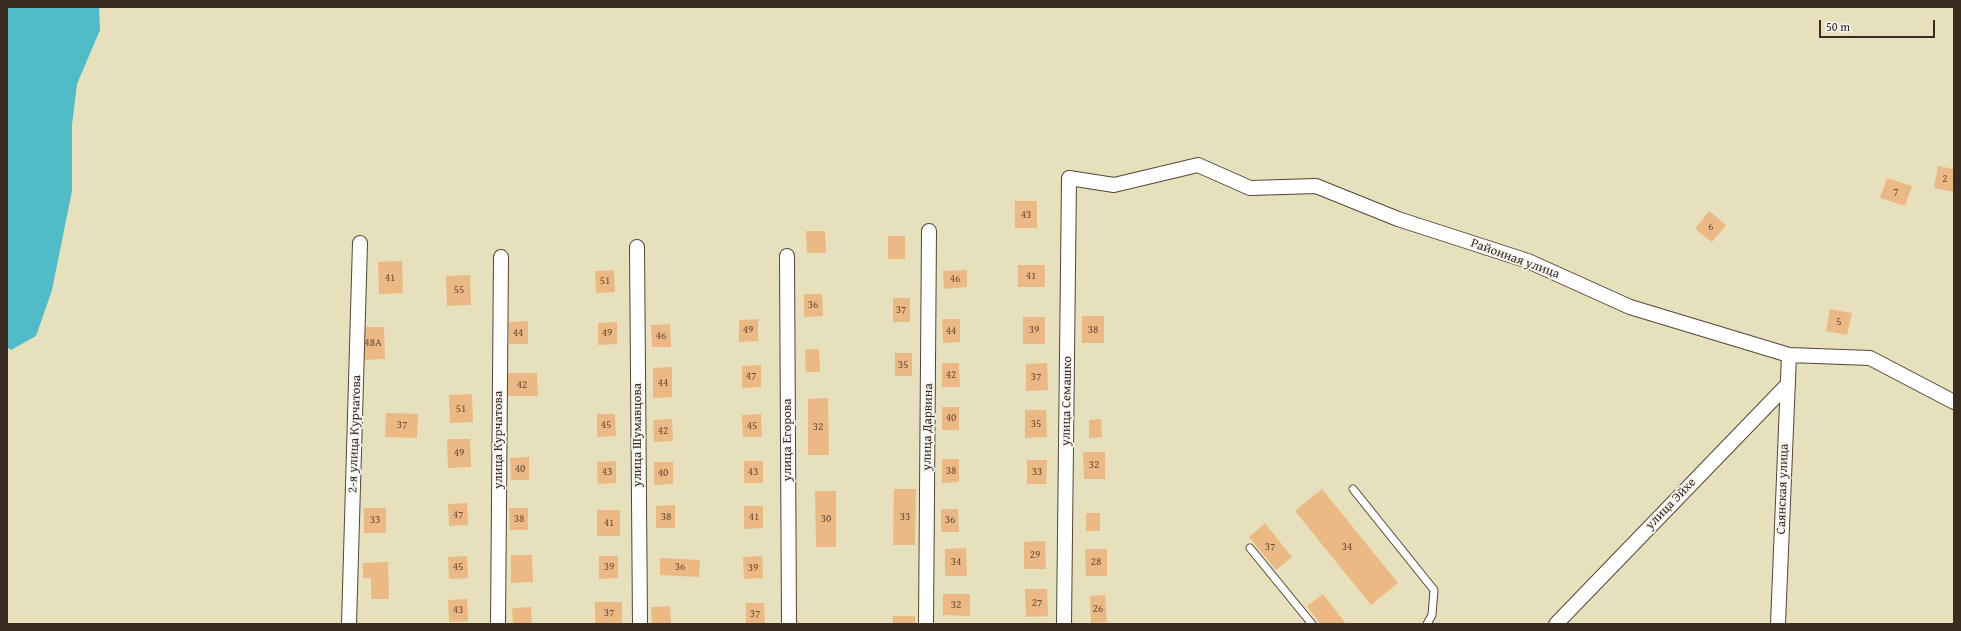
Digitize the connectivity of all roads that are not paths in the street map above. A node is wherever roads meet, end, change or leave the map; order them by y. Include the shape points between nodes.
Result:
1 (1069, 178) joint
2 (930, 231) dead end
3 (360, 243) dead end
4 (636, 247) dead end
5 (787, 256) dead end
6 (501, 257) dead end
7 (1789, 354) junction
8 (1788, 384) junction
9 (1954, 402) edge
10 (1353, 489) dead end
11 (1250, 548) dead end
12 (349, 624) edge
13 (498, 624) edge
14 (640, 624) edge
15 (789, 624) edge
16 (926, 624) edge
17 (1064, 624) edge
18 (1312, 624) edge
19 (1427, 624) edge
20 (1556, 624) edge
21 (1778, 624) edge

1 - 7 street, Районная улица via 1114,185 1198,165 1250,188 1316,186 1398,219 1528,261 1630,307
1 - 17 street, улица Семашко
2 - 16 street, улица Дарвина
3 - 12 street, 2-я улица Курчатова
4 - 14 street, улица Шумавцова
5 - 15 street, улица Егорова
6 - 13 street, улица Курчатова
7 - 8 street, Саянская улица
7 - 9 street, Районная улица via 1870,358
8 - 20 street, улица Эйхе
8 - 21 street, Саянская улица
10 - 19 lane via 1434,590 1432,615
11 - 18 lane

